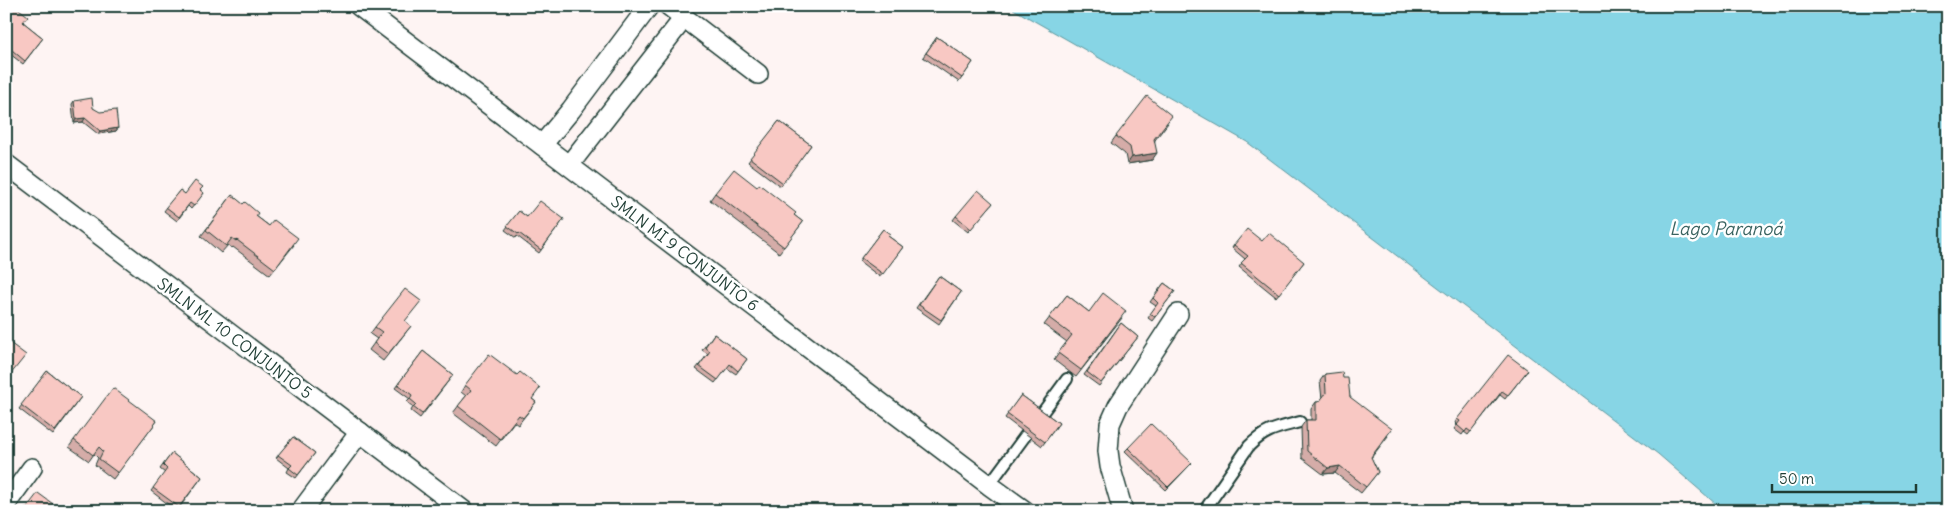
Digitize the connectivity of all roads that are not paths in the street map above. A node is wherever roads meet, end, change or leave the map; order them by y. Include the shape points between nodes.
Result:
1 (359, 6) edge
2 (649, 6) edge
3 (668, 6) edge
4 (684, 18) junction
5 (758, 74) dead end
6 (542, 145) junction
7 (6, 164) edge
8 (569, 165) junction
9 (1178, 314) dead end
10 (1067, 379) dead end
11 (1300, 422) dead end
12 (360, 432) junction
13 (32, 468) dead end
14 (989, 486) junction
15 (6, 504) edge
16 (1015, 507) edge
17 (301, 511) edge
18 (464, 511) edge
19 (1123, 511) edge
20 (1204, 511) edge

1 - 6 street, SMLN MI 9 CONJUNTO 6
2 - 6 street
3 - 4 street
4 - 5 street
4 - 8 street
6 - 8 street, SMLN MI 9 CONJUNTO 6
7 - 12 street, SMLN ML 10 CONJUNTO 5
8 - 14 street, SMLN MI 9 CONJUNTO 6
9 - 19 street via 1118,406 1110,424 1110,466
10 - 14 lane
11 - 20 lane via 1265,432 1256,438
12 - 17 street
12 - 18 street, SMLN ML 10 CONJUNTO 5
13 - 15 street
14 - 16 street, SMLN MI 9 CONJUNTO 6

